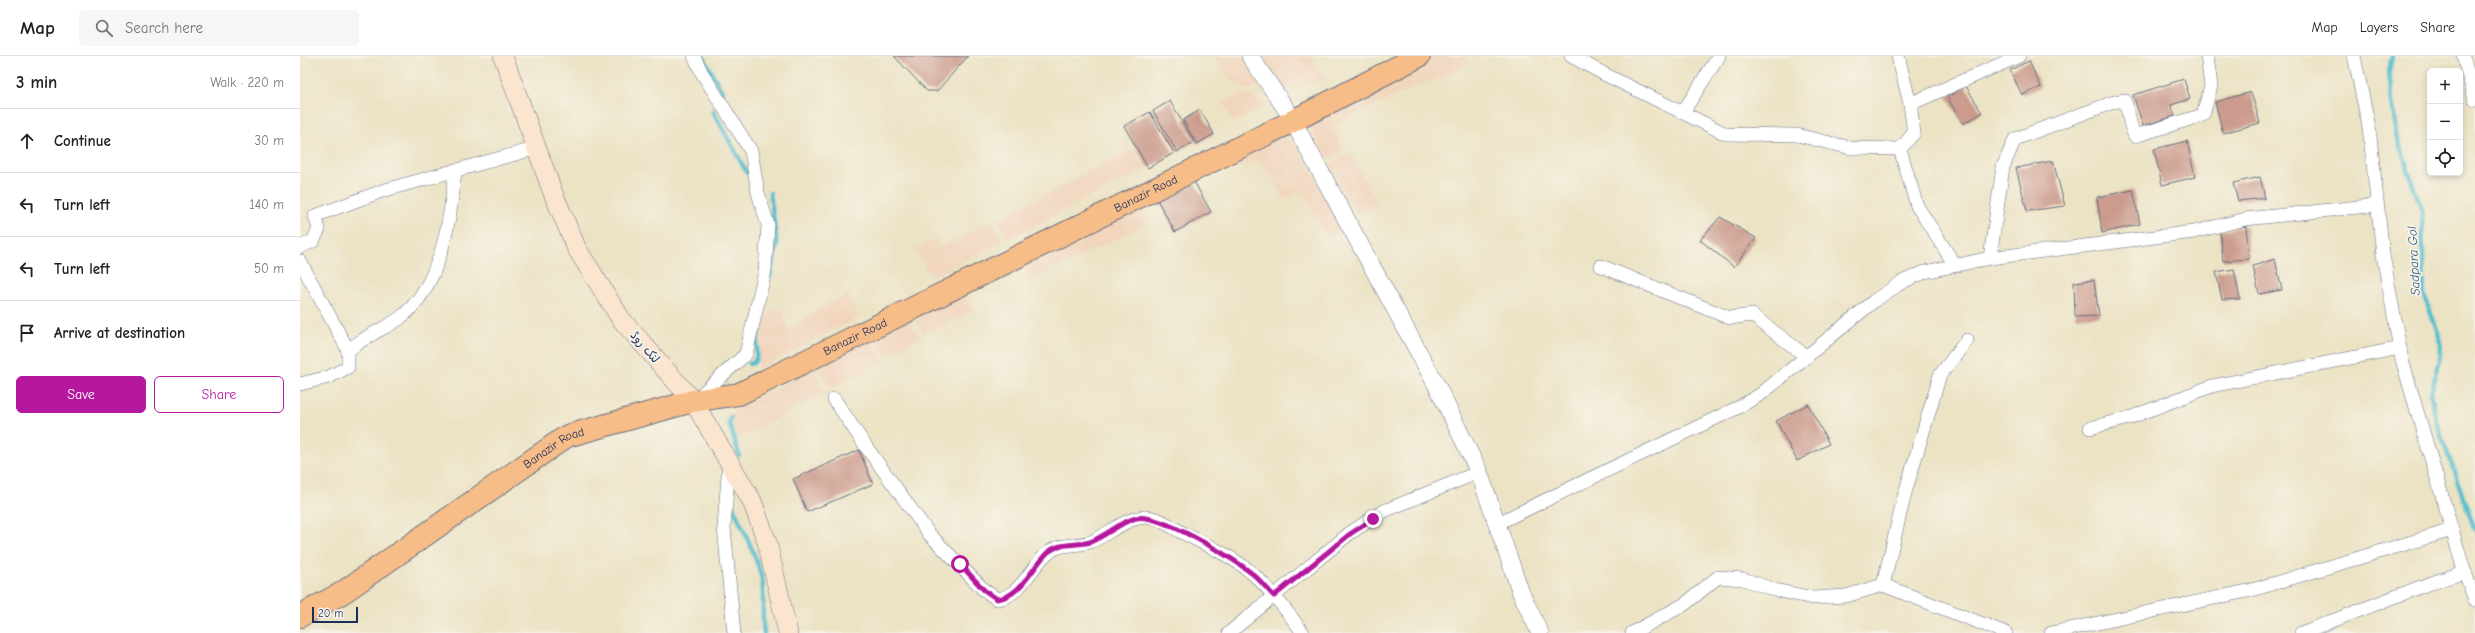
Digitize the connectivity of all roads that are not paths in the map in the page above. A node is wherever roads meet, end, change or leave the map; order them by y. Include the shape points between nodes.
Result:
1 (503, 56) edge
2 (694, 56) edge
3 (1250, 56) edge
4 (1419, 56) edge
5 (1571, 56) edge
6 (1719, 56) edge
7 (1898, 56) edge
8 (2019, 56) edge
9 (2207, 56) edge
10 (2354, 56) edge
11 (2463, 56) edge
12 (2475, 100) edge
13 (1910, 104) junction
14 (1683, 112) junction
15 (1293, 121) junction
16 (537, 148) junction
17 (1900, 149) junction
18 (455, 170) junction
19 (2377, 205) junction
20 (300, 247) edge
21 (1990, 258) junction
22 (300, 261) edge
23 (1955, 265) junction
24 (1601, 266) dead end
25 (1967, 340) dead end
26 (2400, 348) junction
27 (348, 350) junction
28 (1807, 357) junction
29 (300, 384) edge
30 (834, 399) dead end
31 (693, 402) junction
32 (2090, 428) dead end
33 (729, 463) junction
34 (1479, 472) junction
35 (1498, 523) junction
36 (2452, 530) junction
37 (2465, 572) junction
38 (1883, 584) junction
39 (1274, 596) junction
40 (2475, 600) edge
41 (300, 616) edge
42 (734, 633) edge
43 (788, 633) edge
44 (1229, 633) edge
45 (1303, 633) edge
46 (1540, 633) edge
47 (1632, 633) edge
48 (2006, 633) edge
49 (2051, 633) edge
50 (2301, 633) edge

1 - 16 main road, لنک روڈ
2 - 31 street via 751,151 758,193 768,226 765,271 746,354
3 - 15 street
4 - 15 highway, Banazir Road
5 - 14 street
6 - 14 street
7 - 13 street
8 - 13 street
9 - 21 street via 2211,86 2203,116 2135,136 2130,128 2128,107 2124,100 2015,138 2003,167
10 - 19 street via 2369,127
11 - 12 street
13 - 17 street via 1914,133
14 - 17 street via 1726,134 1797,135 1851,148
15 - 31 highway, Banazir Road via 739,394
15 - 34 street via 1438,388
16 - 18 street
16 - 31 main road, لنک روڈ via 577,249 621,319
17 - 23 street via 1916,206
18 - 20 street via 385,190 314,216 319,230 313,241
18 - 27 street via 452,205 438,261 420,297 400,318
19 - 21 street via 2246,218 2194,232
19 - 26 street via 2383,255
21 - 23 street
22 - 27 street
23 - 28 street via 1924,272 1902,282 1874,301
24 - 28 street via 1730,318 1752,315
25 - 38 street via 1940,375 1905,493
26 - 32 street via 2212,386 2129,418
26 - 36 street
27 - 29 street via 348,367 329,377
28 - 35 street via 1761,394 1739,407
30 - 39 street via 930,535 984,590 997,599 1005,598 1015,591 1056,547 1092,541 1136,518 1147,517 1163,522 1230,558 1251,572
31 - 33 main road, لنک روڈ
31 - 41 highway, Banazir Road via 567,436 342,593
33 - 42 street via 724,527
33 - 43 main road, لنک روڈ via 752,501 767,542
34 - 35 street
34 - 39 street via 1384,511 1350,534
35 - 46 street via 1521,593
36 - 37 street
36 - 49 street via 2252,590
37 - 40 street
37 - 50 street
38 - 47 street via 1846,596 1813,598 1775,590 1742,579 1718,577 1685,604
38 - 48 street
39 - 44 street
39 - 45 street

